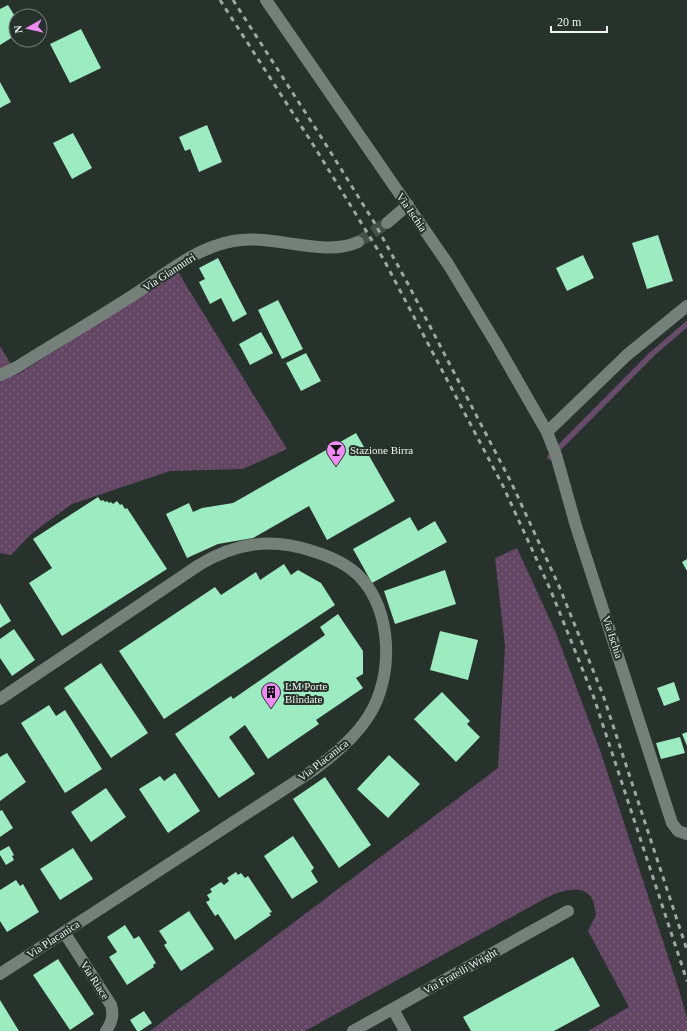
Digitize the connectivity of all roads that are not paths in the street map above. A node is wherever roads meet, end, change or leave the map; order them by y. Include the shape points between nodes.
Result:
1 (266, 0) edge
2 (408, 206) junction
3 (387, 223) tunnel mouth
4 (358, 242) tunnel mouth
5 (687, 306) edge
6 (0, 375) edge
7 (547, 432) junction
8 (0, 699) edge
9 (687, 834) edge
10 (568, 911) dead end
11 (64, 932) junction
12 (0, 974) edge
13 (393, 1009) junction
14 (106, 1031) edge
15 (353, 1031) edge
16 (405, 1031) edge

1 - 2 street, Via Ischia
2 - 3 street
2 - 7 street, Via Ischia via 484,321
4 - 6 street, Via Giannutri via 346,247 332,247 240,240 204,250 17,367
5 - 7 street via 627,355
7 - 9 street, Via Ischia via 672,823 678,831
8 - 11 street, Via Placanica via 199,565 246,545 292,545 339,561 364,582 380,607 386,641 382,683 375,706 352,737 312,771
10 - 13 street, Via Fratelli Wright
11 - 12 street, Via Placanica
11 - 14 street, Via Riace via 111,1005 113,1014
13 - 15 street, Via Fratelli Wright
13 - 16 street

